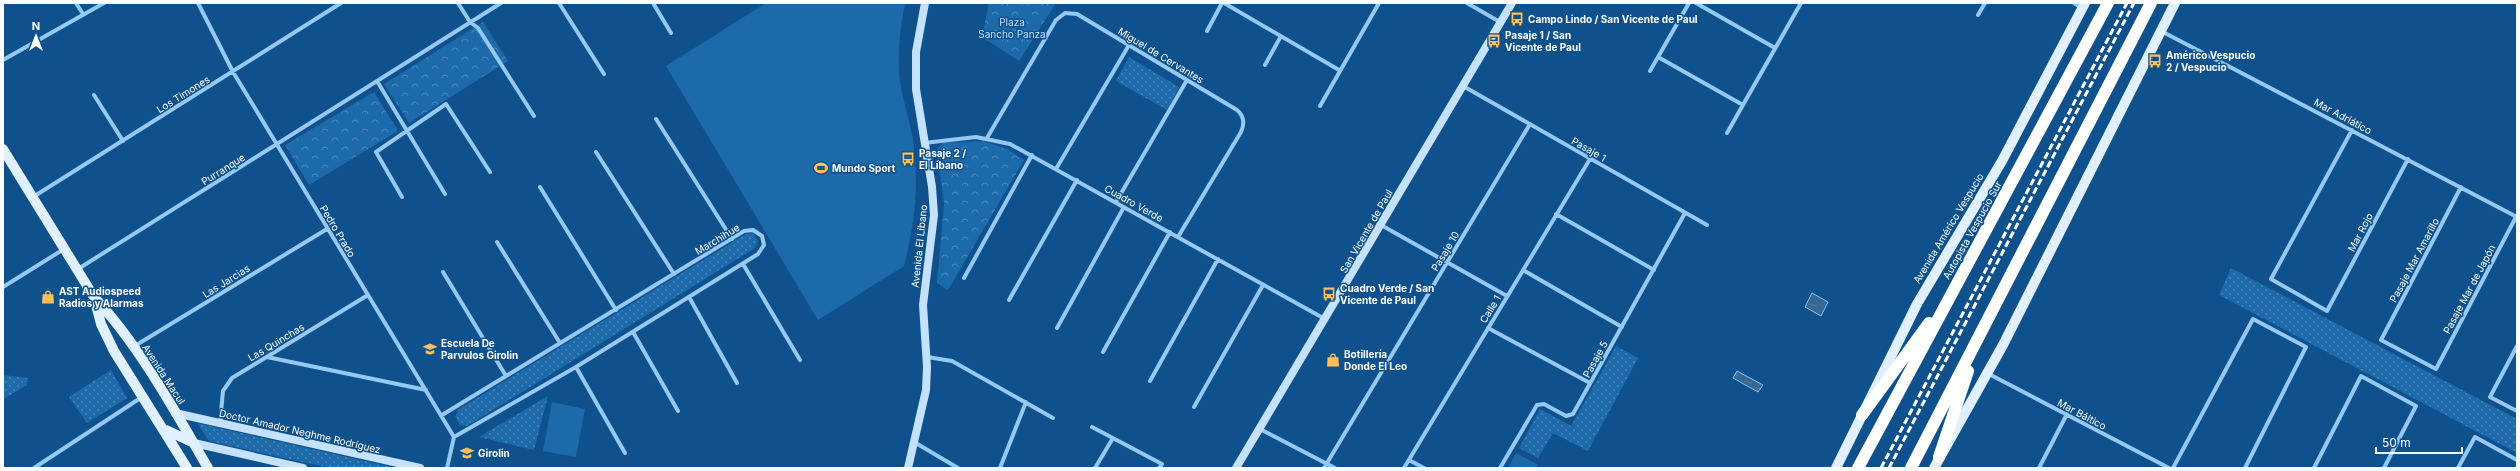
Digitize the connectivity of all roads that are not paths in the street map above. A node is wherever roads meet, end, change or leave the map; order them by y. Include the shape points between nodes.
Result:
1 (76, 3) edge
2 (104, 3) edge
3 (198, 3) edge
4 (341, 3) edge
5 (458, 3) edge
6 (501, 3) edge
7 (559, 3) edge
8 (653, 3) edge
9 (925, 3) edge
10 (1223, 3) edge
11 (1379, 3) edge
12 (1467, 3) edge
13 (1512, 3) edge
14 (1689, 3) edge
15 (1696, 3) edge
16 (1801, 3) edge
17 (1985, 3) edge
18 (2108, 3) edge
19 (2151, 3) edge
20 (2175, 3) edge
21 (2080, 5) edge
22 (83, 14) junction
23 (1978, 15) dead end
24 (470, 22) junction
25 (1500, 22) junction
26 (1207, 30) dead end
27 (2161, 30) junction
28 (672, 33) dead end
29 (1281, 36) junction
30 (1129, 45) junction
31 (1776, 48) junction
32 (1658, 57) junction
33 (3, 60) edge
34 (1265, 65) dead end
35 (1339, 70) junction
36 (1650, 71) dead end
37 (233, 72) junction
38 (604, 74) dead end
39 (1187, 80) junction
40 (377, 81) junction
41 (1463, 86) junction
42 (94, 95) dead end
43 (1743, 105) junction
44 (1320, 106) dead end
45 (534, 116) dead end
46 (656, 119) dead end
47 (1530, 124) junction
48 (2352, 130) junction
49 (407, 131) junction
50 (1727, 133) dead end
51 (987, 138) junction
52 (123, 141) junction
53 (924, 143) junction
54 (276, 144) junction
55 (3, 149) edge
56 (596, 152) dead end
57 (1032, 155) junction
58 (1590, 159) junction
59 (2408, 159) junction
60 (1056, 169) junction
61 (490, 172) dead end
62 (1077, 180) junction
63 (540, 187) dead end
64 (2461, 187) junction
65 (445, 194) dead end
66 (33, 197) junction
67 (402, 197) dead end
68 (1116, 202) junction
69 (1124, 207) junction
70 (1685, 213) junction
71 (1556, 214) junction
72 (2517, 217) edge
73 (1381, 226) junction
74 (1707, 226) dead end
75 (327, 228) junction
76 (1170, 232) junction
77 (1178, 237) junction
78 (732, 239) junction
79 (497, 242) dead end
80 (64, 249) junction
81 (1218, 259) junction
82 (1447, 262) junction
83 (743, 264) junction
84 (77, 270) junction
85 (1523, 270) junction
86 (1654, 270) junction
87 (443, 272) dead end
88 (674, 274) junction
89 (964, 278) dead end
90 (1263, 285) junction
91 (3, 286) edge
92 (368, 295) junction
93 (1507, 296) junction
94 (94, 297) junction
95 (689, 297) junction
96 (1949, 297) junction
97 (1009, 300) dead end
98 (616, 310) junction
99 (1326, 320) junction
100 (1622, 327) junction
101 (1057, 328) dead end
102 (1488, 328) junction
103 (633, 332) junction
104 (1979, 337) junction
105 (560, 343) junction
106 (2517, 346) edge
107 (133, 347) junction
108 (1103, 352) dead end
109 (267, 357) junction
110 (927, 357) junction
111 (800, 360) dead end
112 (576, 367) junction
113 (2436, 369) joint
114 (1988, 373) junction
115 (506, 376) junction
116 (1150, 381) dead end
117 (737, 383) dead end
118 (1590, 383) junction
119 (426, 390) junction
120 (143, 396) junction
121 (1026, 402) junction
122 (1194, 407) dead end
123 (678, 411) dead end
124 (2517, 411) edge
125 (175, 413) junction
126 (2067, 414) junction
127 (442, 415) junction
128 (1862, 415) junction
129 (1053, 418) dead end
130 (220, 423) junction
131 (1092, 426) dead end
132 (164, 429) junction
133 (1260, 429) junction
134 (454, 437) junction
135 (1113, 438) junction
136 (914, 442) junction
137 (194, 443) junction
138 (625, 453) dead end
139 (1409, 460) junction
140 (2517, 460) edge
141 (1936, 463) edge
142 (1160, 466) edge
143 (1326, 466) edge
144 (34, 468) edge
145 (187, 468) edge
146 (208, 468) edge
147 (303, 468) edge
148 (420, 468) edge
149 (447, 468) edge
150 (908, 468) edge
151 (958, 468) edge
152 (1000, 468) edge
153 (1095, 468) edge
154 (1236, 468) edge
155 (1335, 468) edge
156 (1404, 468) edge
157 (1424, 468) edge
158 (1500, 468) edge
159 (1836, 468) edge
160 (1858, 468) edge
161 (1911, 468) edge
162 (2039, 468) edge
163 (2169, 468) edge
164 (2173, 468) edge
165 (2245, 468) edge
166 (2314, 468) edge
167 (2384, 468) edge
168 (2458, 468) edge

1 - 22 street
2 - 22 street
3 - 37 street, Pedro Prado
4 - 37 street, Los Timones
5 - 24 street
6 - 24 street, Purranque
7 - 38 street
8 - 28 street
9 - 53 main road, Avenida El Líbano via 915,68
10 - 26 street
10 - 29 street
11 - 35 street
12 - 25 street
13 - 25 main road, San Vicente de Paul
14 - 32 street
15 - 31 street
16 - 31 street
17 - 23 street
18 - 96 highway, Autopista Vespucio Sur
19 - 104 highway
20 - 27 main road
21 - 128 main road, Avenida Américo Vespucio via 2005,155 1917,304
22 - 33 street
24 - 40 street, Purranque
24 - 45 street via 478,28
25 - 41 main road, San Vicente de Paul
27 - 48 street, Mar Adriático
27 - 114 main road
29 - 34 street
29 - 35 street
30 - 39 street, Miguel de Cervantes
30 - 51 street, Miguel de Cervantes via 1077,14 1065,13 1056,20
30 - 60 street
31 - 43 street
32 - 36 street
32 - 43 street
35 - 44 street
37 - 52 street, Los Timones
37 - 54 street, Pedro Prado
39 - 68 street
39 - 77 street, Miguel de Cervantes via 1237,110 1243,119 1241,132
40 - 49 street
40 - 54 street, Purranque
41 - 47 street, Pasaje 1
41 - 73 main road, San Vicente de Paul
42 - 52 street
43 - 50 street
46 - 78 street
47 - 58 street, Pasaje 1
47 - 82 street, Pasaje 10
48 - 59 street, Mar Adriático
48 - 59 street, Mar Rojo via 2271,279 2327,311
49 - 61 street via 446,104
49 - 65 street
49 - 67 street via 376,152
51 - 53 street, Cuadro Verde
51 - 57 street, Cuadro Verde via 1010,144
52 - 66 street, Los Timones
53 - 110 main road, Avenida El Líbano via 934,208 923,305
54 - 75 street, Pedro Prado
54 - 84 street, Purranque
55 - 66 main road, Avenida Macul
56 - 88 street
57 - 60 street, Cuadro Verde
57 - 89 street
58 - 70 street, Pasaje 1
58 - 71 street, Calle 1
59 - 64 street, Mar Adriático
60 - 62 street, Cuadro Verde
62 - 68 street, Cuadro Verde
62 - 97 street
63 - 98 street
64 - 72 street, Mar Adriático
64 - 113 street, Pasaje Mar Amarillo via 2381,340
66 - 80 main road, Avenida Macul
68 - 69 street, Cuadro Verde
69 - 76 street, Cuadro Verde
69 - 101 street
70 - 74 street, Pasaje 1
70 - 86 street, Pasaje 5
71 - 85 street, Calle 1
71 - 86 street
72 - 113 street, Pasaje Mar de Japón
73 - 82 street
73 - 99 main road, San Vicente de Paul
75 - 92 street, Pedro Prado
75 - 107 street, Las Jarcias
76 - 77 street, Cuadro Verde
76 - 108 street
77 - 81 street, Cuadro Verde
78 - 83 street, Marchihue via 744,231 753,230 762,236 762,250
78 - 88 street, Marchihue
79 - 105 street
80 - 84 main road, Avenida Macul
80 - 91 street
81 - 90 street, Cuadro Verde
81 - 116 street
82 - 93 street
82 - 143 street, Pasaje 10
83 - 95 street, Marchihue
83 - 111 street
84 - 94 main road, Avenida Macul
85 - 93 street, Calle 1
85 - 100 street
86 - 100 street, Pasaje 5
87 - 115 street
88 - 98 street, Marchihue
90 - 99 street, Cuadro Verde
90 - 122 street
92 - 109 street, Las Quinchas
92 - 119 street, Pedro Prado
93 - 102 street, Calle 1
94 - 107 main road, Avenida Macul
94 - 120 main road, Avenida Macul via 101,324 114,351
95 - 103 street, Marchihue
95 - 117 street
96 - 128 highway
96 - 160 highway, Autopista Vespucio Sur
98 - 105 street, Marchihue
99 - 133 main road, San Vicente de Paul
100 - 118 street, Pasaje 5
102 - 118 street
102 - 139 street, Calle 1
103 - 112 street, Marchihue
103 - 123 street
104 - 141 highway
104 - 161 highway
105 - 115 street, Marchihue
106 - 124 street via 2490,397
107 - 125 main road, Avenida Macul
109 - 119 street
109 - 130 street, Las Quinchas via 232,378 226,385
110 - 121 street via 952,361
110 - 136 main road, Avenida El Líbano via 926,390
112 - 134 street, Marchihue
112 - 138 street
114 - 126 street, Mar Báltico
114 - 141 main road
115 - 127 street, Marchihue
118 - 158 street, Pasaje 5 via 1573,414 1569,416 1544,404 1537,405
119 - 127 street, Pedro Prado
120 - 132 main road, Avenida Macul
120 - 144 street
121 - 129 street
121 - 152 street
125 - 130 main road, Doctor Amador Neghme Rodríguez
125 - 137 main road, Avenida Macul
126 - 162 street
126 - 163 street, Mar Báltico
127 - 134 street, Pedro Prado
128 - 159 main road, Avenida Américo Vespucio
130 - 148 main road, Doctor Amador Neghme Rodríguez
131 - 135 street
132 - 137 main road
132 - 145 main road, Avenida Macul
133 - 143 street
133 - 154 main road, San Vicente de Paul
134 - 149 street
135 - 142 street
135 - 153 street
136 - 150 main road, Avenida El Líbano
136 - 151 street
137 - 146 main road, Avenida Macul
137 - 147 main road
139 - 156 street, Calle 1
139 - 157 street
140 - 168 street via 2474,437
143 - 155 street
164 - 165 street via 2253,319 2306,347
166 - 167 street via 2361,376 2416,406

